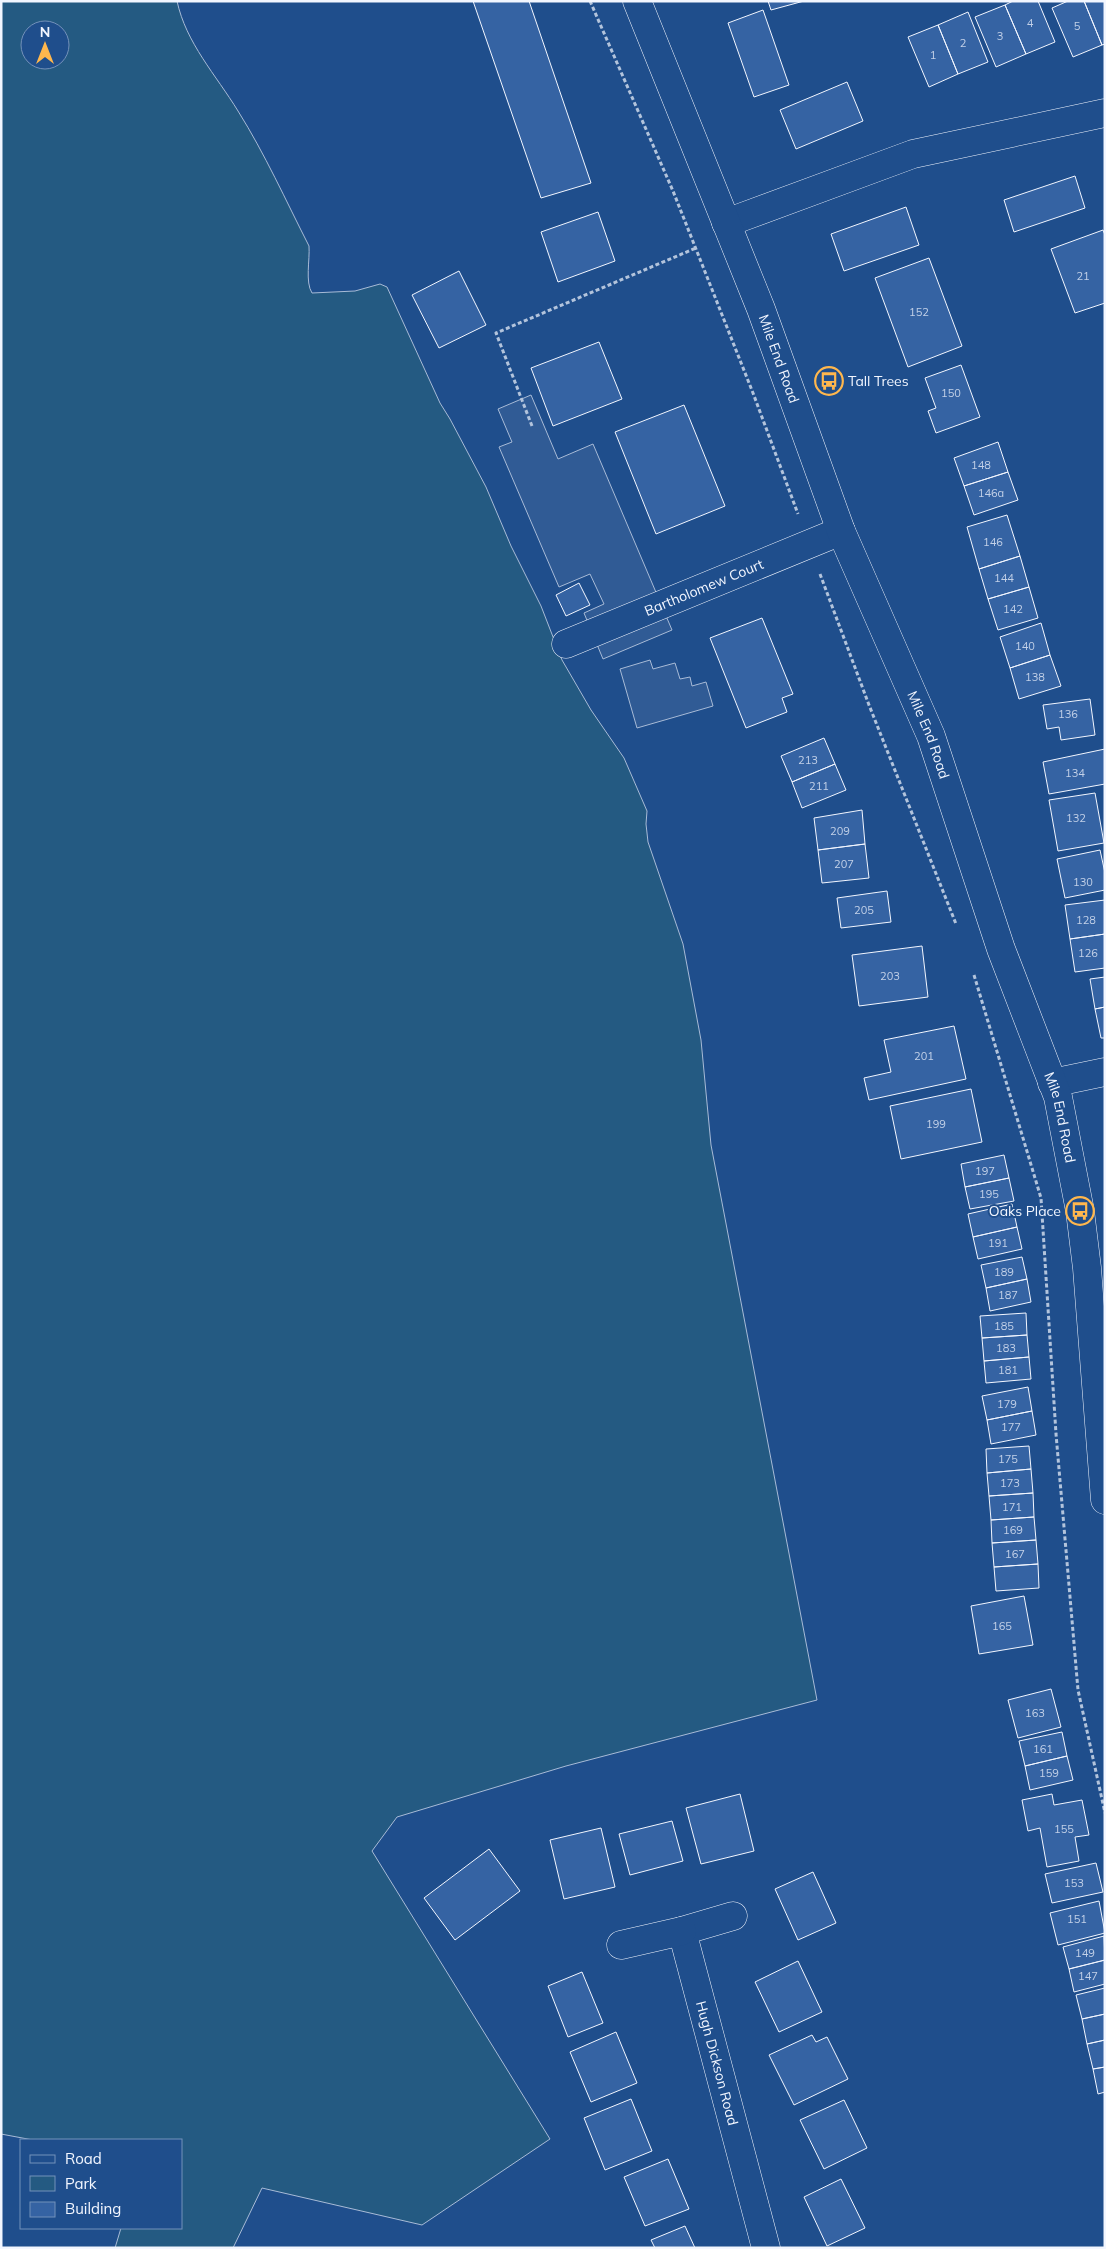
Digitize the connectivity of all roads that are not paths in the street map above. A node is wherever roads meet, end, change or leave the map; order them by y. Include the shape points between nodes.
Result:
1 (637, 1) edge
2 (1105, 113) edge
3 (726, 223) junction
4 (841, 531) junction
5 (566, 644) dead end
6 (1105, 1072) edge
7 (1052, 1083) junction
8 (1105, 1500) edge
9 (733, 1916) dead end
10 (682, 1931) junction
11 (621, 1945) dead end
12 (766, 2248) edge

1 - 3 street, Mile End Road
2 - 3 street via 913,154
3 - 4 street, Mile End Road via 761,309
4 - 5 street, Bartholomew Court
4 - 7 street, Mile End Road via 931,736 1001,948
6 - 7 street
7 - 8 street, Mile End Road via 1058,1097 1081,1220
9 - 10 street
10 - 11 street
10 - 12 street, Hugh Dickson Road

